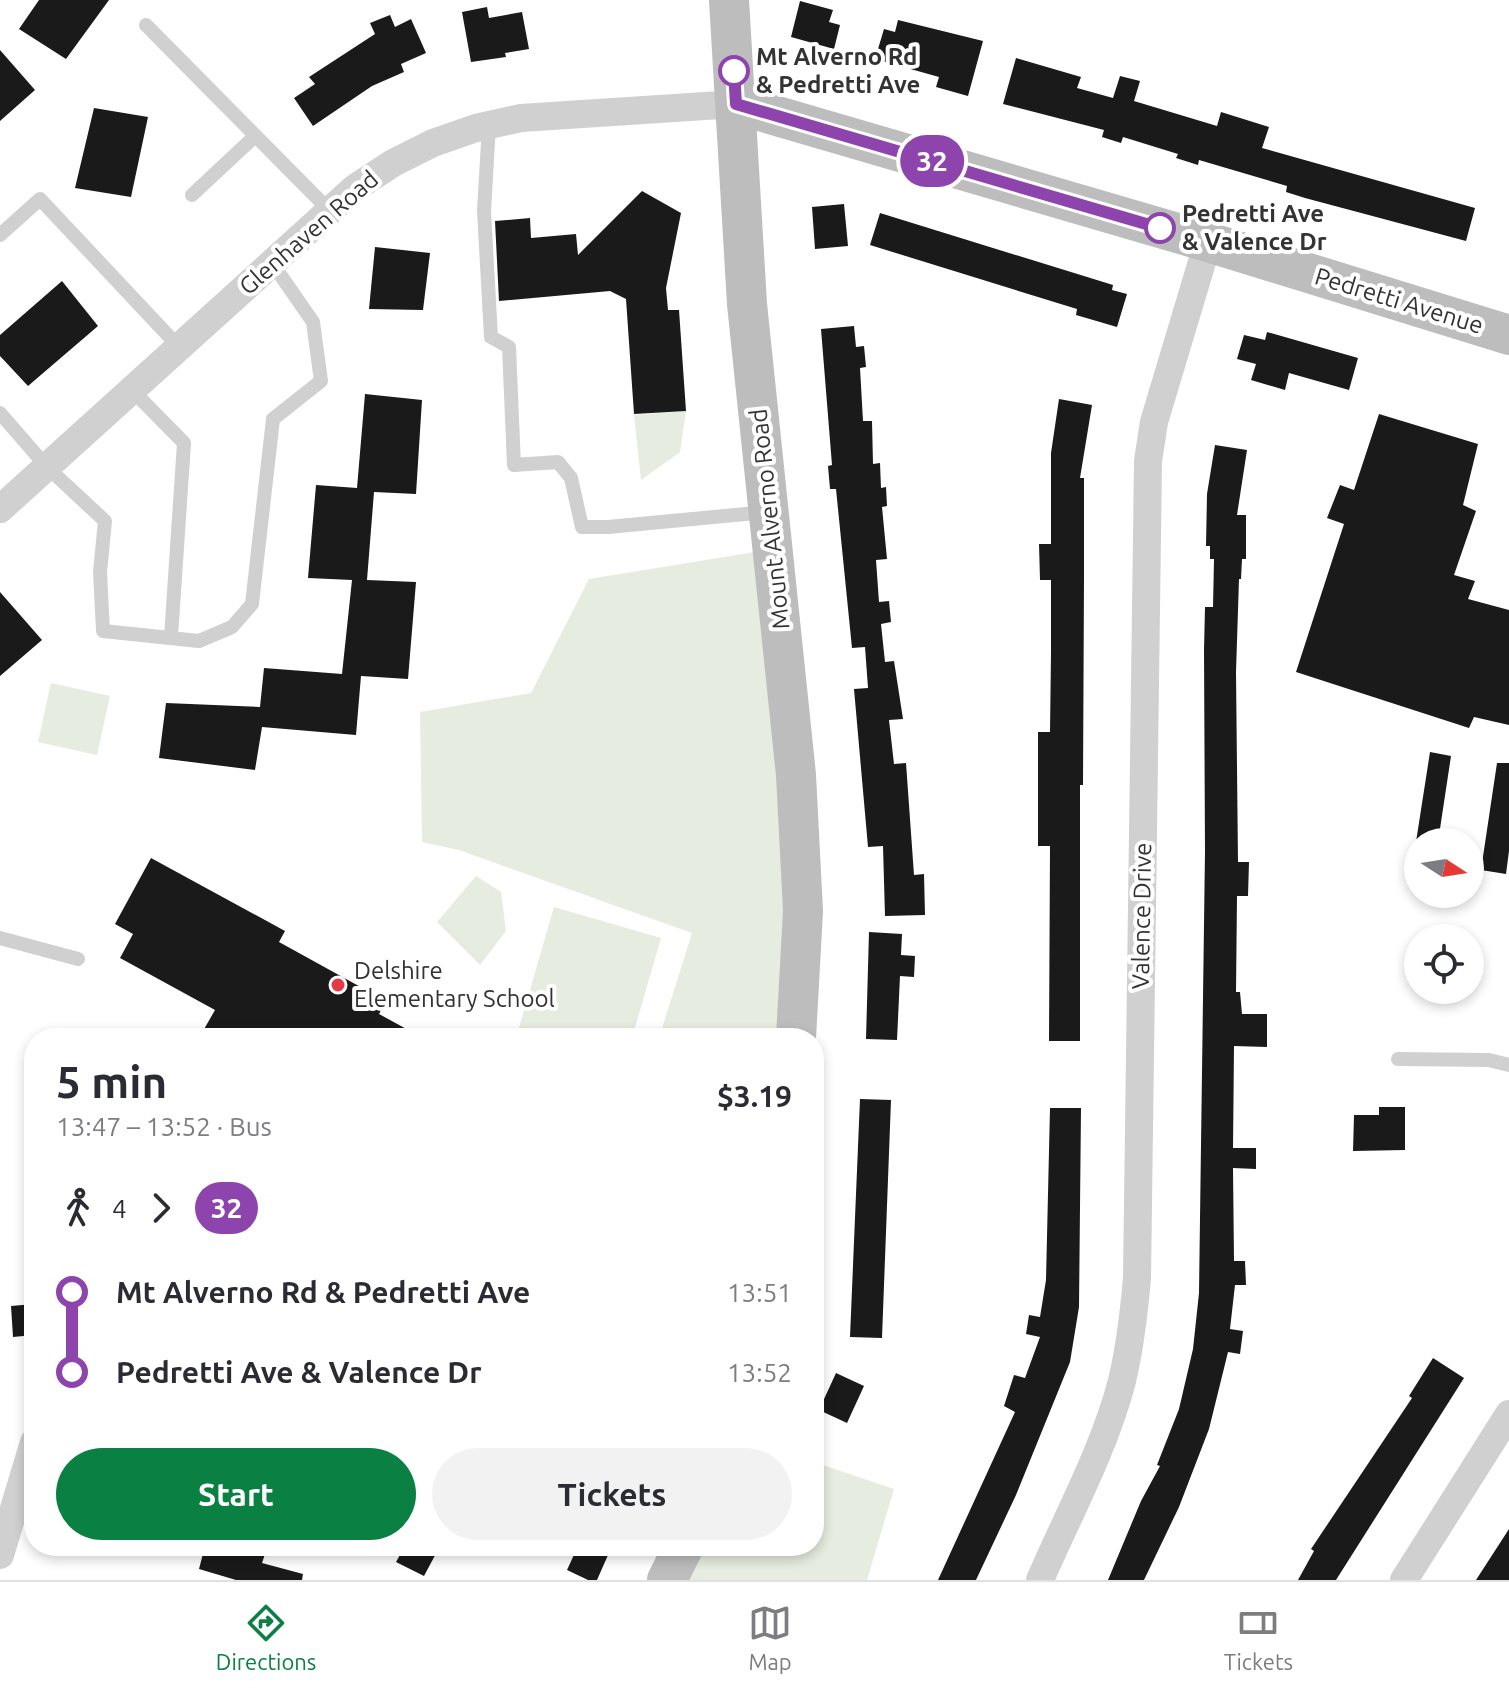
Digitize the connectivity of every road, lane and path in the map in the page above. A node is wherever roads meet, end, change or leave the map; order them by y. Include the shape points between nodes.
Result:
1 (729, 0) edge
2 (146, 25) dead end
3 (736, 104) junction
4 (489, 125) junction
5 (255, 136) junction
6 (192, 195) dead end
7 (330, 211) junction
8 (0, 235) edge
9 (1208, 242) junction
10 (272, 263) junction
11 (1509, 335) edge
12 (179, 347) junction
13 (132, 390) junction
14 (0, 413) edge
15 (47, 467) junction
16 (0, 509) edge
17 (769, 512) junction
18 (171, 637) junction
19 (0, 938) edge
20 (78, 959) dead end
21 (797, 1028) edge
22 (1398, 1059) dead end
23 (1509, 1065) edge
24 (1509, 1414) edge
25 (24, 1475) edge
26 (0, 1555) edge
27 (679, 1556) edge
28 (667, 1580) edge
29 (1040, 1580) edge
30 (1404, 1580) edge

1 - 3 street, Mount Alverno Road
2 - 5 lane
3 - 4 street, Glenhaven Road via 521,118
3 - 9 street, Pedretti Avenue
3 - 17 street, Mount Alverno Road via 747,304
4 - 7 street, Glenhaven Road via 393,163
4 - 17 lane via 484,211 491,337 509,347 514,465 558,462 571,478 582,527
5 - 6 lane
5 - 7 lane
7 - 10 street, Glenhaven Road
8 - 12 lane via 40,199
9 - 11 street, Pedretti Avenue
9 - 29 street, Valence Drive via 1154,422 1148,461 1132,1337 1107,1429
10 - 12 street, Glenhaven Road
10 - 18 lane via 313,322 321,381 273,419 252,604 232,627 199,641
12 - 13 street, Glenhaven Road
13 - 15 street, Glenhaven Road
13 - 18 lane via 184,443
14 - 15 lane
15 - 16 street, Glenhaven Road
15 - 18 lane via 105,521 100,572 103,631
17 - 21 street, Mount Alverno Road via 796,775 803,911
19 - 20 lane
22 - 23 lane
24 - 30 street
25 - 26 street
27 - 28 street

